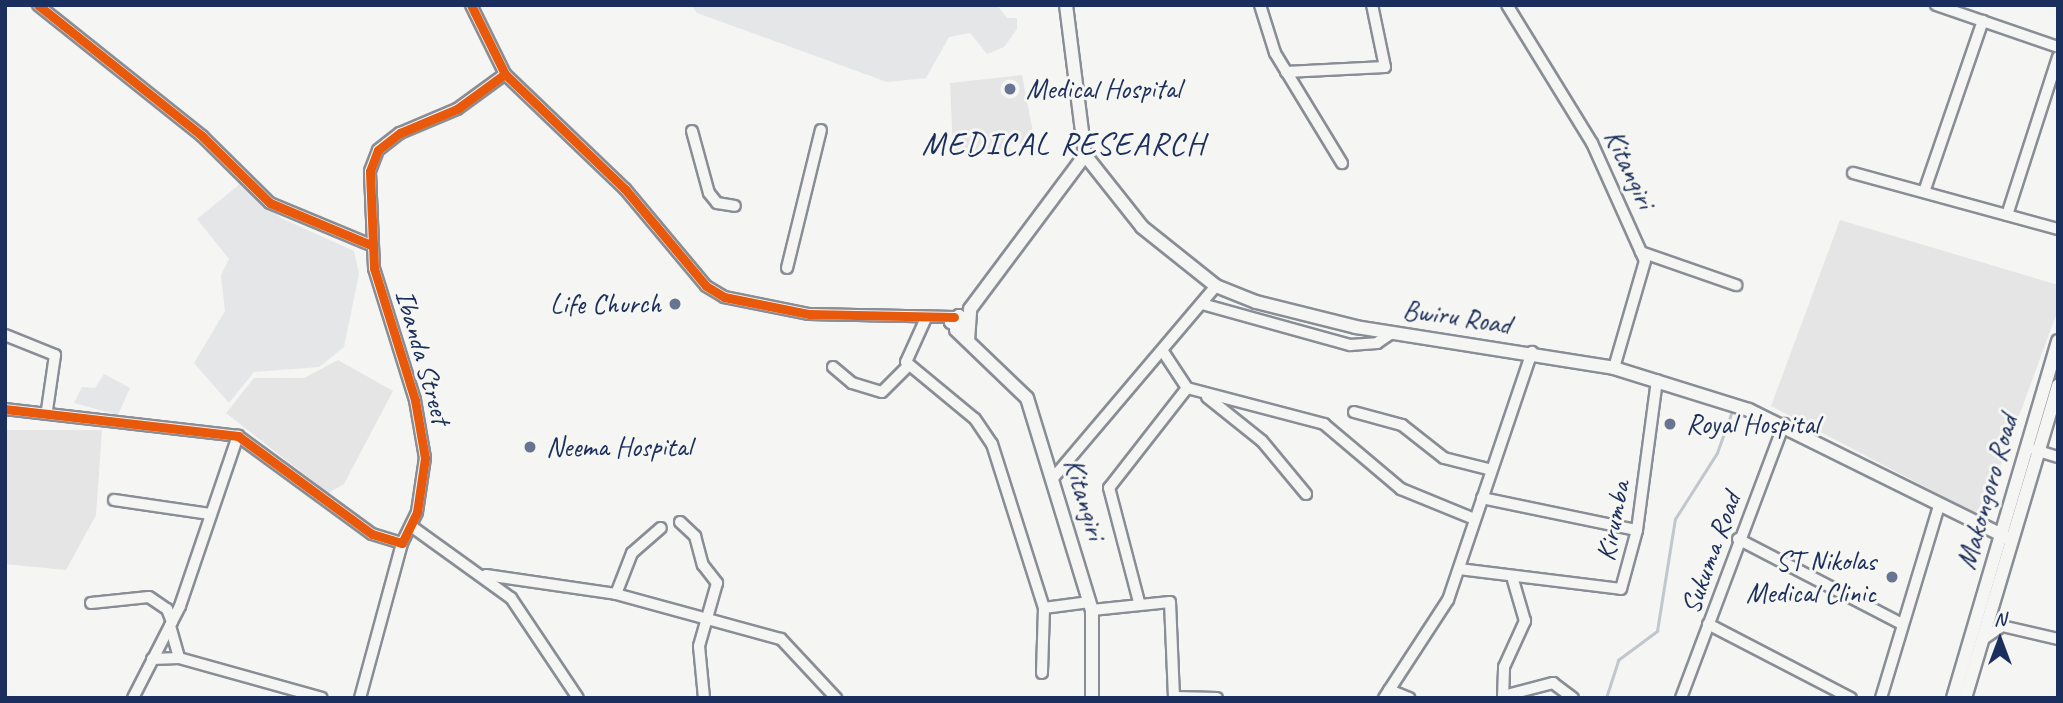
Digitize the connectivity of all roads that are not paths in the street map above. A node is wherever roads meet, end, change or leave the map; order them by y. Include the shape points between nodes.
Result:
1 (38, 5) edge
2 (471, 5) edge
3 (1066, 5) edge
4 (1260, 5) edge
5 (1372, 5) edge
6 (1507, 5) edge
7 (1936, 5) edge
8 (1983, 21) junction
9 (2058, 47) edge
10 (2058, 57) edge
11 (1286, 72) junction
12 (505, 74) junction
13 (821, 130) dead end
14 (692, 131) dead end
15 (1085, 155) junction
16 (1342, 163) dead end
17 (1853, 173) dead end
18 (1925, 189) junction
19 (735, 206) dead end
20 (2007, 215) junction
21 (2058, 229) edge
22 (371, 245) junction
23 (1641, 252) junction
24 (787, 268) dead end
25 (1736, 285) dead end
26 (1216, 286) junction
27 (1202, 304) junction
28 (926, 317) junction
29 (958, 321) junction
30 (1392, 333) junction
31 (5, 335) edge
32 (2058, 341) edge
33 (1532, 352) junction
34 (1164, 353) junction
35 (909, 365) junction
36 (833, 367) dead end
37 (1614, 368) junction
38 (2053, 374) edge
39 (1657, 380) junction
40 (2058, 386) edge
41 (1187, 388) junction
42 (1201, 392) junction
43 (5, 409) edge
44 (47, 410) junction
45 (1354, 412) dead end
46 (1784, 424) junction
47 (238, 436) junction
48 (2035, 450) junction
49 (2058, 457) edge
50 (1492, 470) junction
51 (1054, 477) junction
52 (1306, 494) dead end
53 (1482, 498) junction
54 (114, 500) dead end
55 (1939, 506) junction
56 (2005, 510) junction
57 (211, 514) junction
58 (1474, 519) junction
59 (680, 522) dead end
60 (1974, 523) junction
61 (411, 526) junction
62 (661, 528) dead end
63 (1637, 530) junction
64 (2004, 536) junction
65 (1738, 539) junction
66 (402, 542) junction
67 (1995, 551) junction
68 (1459, 569) junction
69 (486, 575) junction
70 (1513, 580) junction
71 (616, 594) junction
72 (1139, 602) junction
73 (91, 603) dead end
74 (1091, 606) junction
75 (1044, 608) junction
76 (706, 617) junction
77 (171, 623) junction
78 (1900, 623) junction
79 (1708, 624) junction
80 (1985, 638) junction
81 (2058, 639) edge
82 (179, 658) junction
83 (152, 659) junction
84 (1042, 673) dead end
85 (1386, 694) edge
86 (1174, 697) edge
87 (1503, 697) edge
88 (133, 698) edge
89 (322, 698) edge
90 (360, 698) edge
91 (579, 698) edge
92 (704, 698) edge
93 (836, 698) edge
94 (1092, 698) edge
95 (1206, 698) edge
96 (1217, 698) edge
97 (1409, 698) edge
98 (1573, 698) edge
99 (1681, 698) edge
100 (1851, 698) edge
101 (1881, 698) edge
102 (1953, 698) edge
103 (1965, 698) edge

1 - 22 street via 202,136 270,203
2 - 12 street
3 - 15 main road
4 - 11 street
5 - 11 street via 1385,67
6 - 23 street, Kitangiri via 1592,143
7 - 8 street
8 - 9 street
8 - 18 street
10 - 20 street
11 - 16 street
12 - 22 street, Ibanda Street via 457,109 378,150 367,201
12 - 28 street via 599,161 691,270 723,297 809,314
13 - 24 street
14 - 19 street via 709,193 716,203
15 - 26 main road, Bwiru Road via 1142,227
15 - 29 main road
17 - 18 street
18 - 20 street
20 - 21 street
22 - 61 street, Ibanda Street via 423,431 423,482
23 - 25 street
23 - 37 street, Kitangiri via 1644,279
26 - 27 street
26 - 30 main road, Bwiru Road via 1279,309
27 - 30 street via 1350,345 1377,343
27 - 34 street
28 - 29 street
28 - 35 street via 907,349
29 - 51 main road, Kitangiri via 968,341 1027,398
30 - 33 main road, Bwiru Road
31 - 44 street via 55,355
32 - 38 main road, Makongoro Road
33 - 37 main road, Bwiru Road
33 - 50 street
34 - 41 street
34 - 51 street
35 - 36 street via 882,391 852,383
35 - 75 street via 989,437
37 - 39 main road, Bwiru Road
38 - 56 main road, Makongoro Road
39 - 46 main road, Bwiru Road
39 - 63 street, Kirumba
40 - 48 main road, Makongoro Road
41 - 42 street
41 - 72 street via 1109,488
42 - 52 street via 1269,448
42 - 58 street via 1324,424 1401,489
43 - 44 street
44 - 47 street
45 - 50 street via 1402,425 1444,458
46 - 55 main road, Bwiru Road
46 - 65 street, Sukuma Road
47 - 57 street
47 - 66 street via 372,534
48 - 49 street
48 - 64 main road, Makongoro Road
50 - 53 street
51 - 74 main road, Kitangiri
53 - 58 street
53 - 63 street
54 - 57 street
55 - 60 main road, Bwiru Road
55 - 78 street
56 - 60 main road
56 - 64 main road, Makongoro Road
57 - 77 street
58 - 68 street
59 - 76 street via 695,536 703,565 717,583
60 - 64 main road, Bwiru Road
60 - 67 main road
61 - 66 street, Ibanda Street
61 - 69 street
62 - 71 street via 632,553
63 - 70 street, Kirumba via 1624,584 1615,592
64 - 67 main road, Makongoro Road
64 - 80 main road, Makongoro Road
65 - 78 street
65 - 79 street, Sukuma Road
66 - 90 street, Ibanda Street
67 - 102 main road, Makongoro Road
68 - 70 street, Kirumba
68 - 85 street via 1448,600
69 - 71 street
69 - 91 street via 543,638
70 - 87 street via 1525,621 1504,667
71 - 76 street
72 - 74 street
72 - 86 street via 1171,605
73 - 77 street via 149,597
74 - 75 street
74 - 94 main road, Kitangiri
75 - 84 street
76 - 92 street via 699,656
76 - 93 street via 788,642
77 - 82 street
77 - 83 street
78 - 101 street
79 - 99 street, Sukuma Road
79 - 100 street
80 - 81 street via 2002,626
80 - 103 main road, Makongoro Road
82 - 83 street
82 - 89 street
83 - 88 street
85 - 97 street
86 - 95 street
87 - 98 street via 1553,683
95 - 96 street

